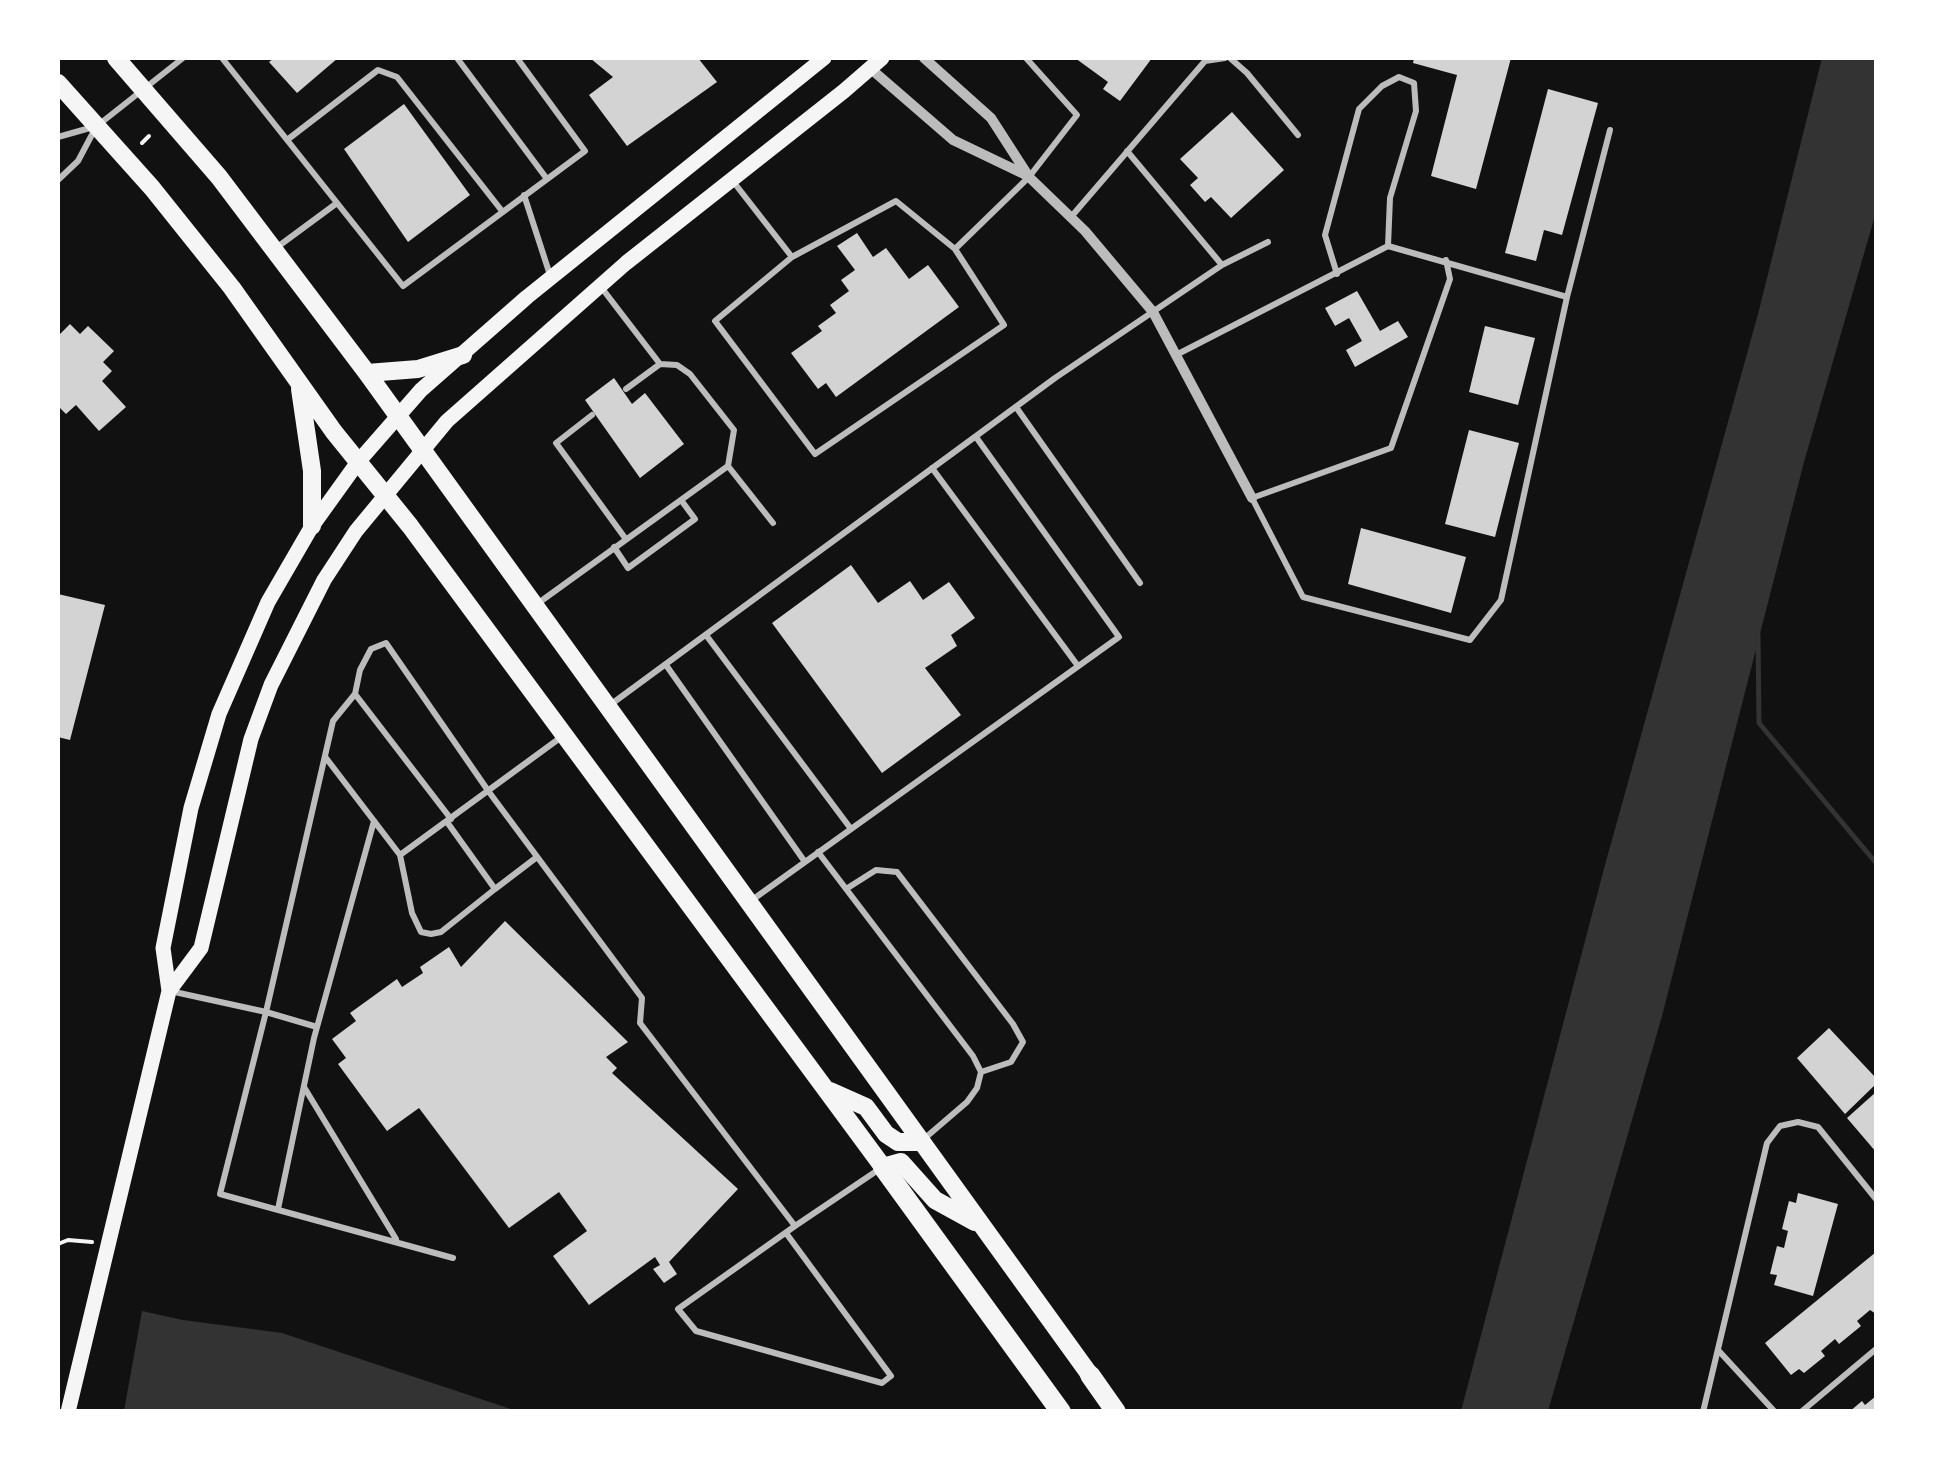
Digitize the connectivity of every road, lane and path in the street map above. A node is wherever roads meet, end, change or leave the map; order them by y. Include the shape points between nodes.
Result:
1 (116, 58) edge
2 (184, 58) edge
3 (222, 58) edge
4 (456, 58) edge
5 (517, 58) edge
6 (824, 58) edge
7 (924, 58) edge
8 (1026, 58) edge
9 (1227, 58) edge
10 (876, 63) edge
11 (58, 83) edge
12 (145, 90) junction
13 (97, 126) junction
14 (1610, 130) dead end
15 (1298, 134) dead end
16 (149, 136) dead end
17 (58, 137) edge
18 (287, 140) junction
19 (142, 143) dead end
20 (1127, 151) junction
21 (1029, 177) junction
22 (546, 179) junction
23 (732, 179) junction
24 (58, 180) edge
25 (524, 195) junction
26 (337, 203) junction
27 (502, 211) junction
28 (1070, 217) junction
29 (1268, 242) dead end
30 (1388, 246) junction
31 (275, 249) junction
32 (955, 249) junction
33 (792, 257) junction
34 (1446, 260) junction
35 (1222, 265) junction
36 (1337, 274) junction
37 (551, 278) junction
38 (600, 286) junction
39 (1568, 297) junction
40 (1153, 312) junction
41 (463, 355) junction
42 (1176, 355) junction
43 (660, 364) junction
44 (367, 373) junction
45 (299, 384) junction
46 (626, 389) dead end
47 (1016, 406) junction
48 (398, 415) junction
49 (592, 415) dead end
50 (976, 436) junction
51 (423, 450) junction
52 (358, 462) junction
53 (728, 466) junction
54 (932, 468) junction
55 (385, 496) junction
56 (1252, 498) junction
57 (681, 500) junction
58 (772, 523) dead end
59 (312, 526) junction
60 (626, 538) junction
61 (614, 547) junction
62 (1140, 583) dead end
63 (536, 605) junction
64 (706, 636) junction
65 (666, 665) junction
66 (1078, 666) junction
67 (355, 694) junction
68 (609, 706) junction
69 (563, 736) junction
70 (325, 757) junction
71 (489, 792) junction
72 (449, 820) junction
73 (374, 822) junction
74 (851, 829) junction
75 (818, 852) junction
76 (400, 855) junction
77 (537, 857) junction
78 (805, 862) junction
79 (495, 889) junction
80 (846, 889) junction
81 (747, 903) junction
82 (169, 991) junction
83 (266, 1012) junction
84 (317, 1027) junction
85 (981, 1072) junction
86 (304, 1086) junction
87 (826, 1089) junction
88 (920, 1142) junction
89 (883, 1167) junction
90 (1876, 1199) edge
91 (278, 1210) junction
92 (980, 1224) junction
93 (795, 1226) junction
94 (786, 1233) junction
95 (397, 1241) junction
96 (58, 1244) edge
97 (107, 1244) junction
98 (453, 1258) dead end
99 (1876, 1348) edge
100 (1718, 1350) junction
101 (1090, 1376) joint
102 (68, 1412) edge
103 (1061, 1412) edge
104 (1116, 1412) edge
105 (1703, 1412) edge
106 (1775, 1412) edge
107 (1801, 1412) edge

1 - 12 main road
2 - 12 lane
3 - 18 lane
4 - 22 lane
5 - 22 lane via 585,150
6 - 37 main road
7 - 21 street via 991,118
8 - 21 lane via 1077,115
9 - 15 lane
9 - 20 lane via 1205,61
10 - 21 street via 952,140
10 - 23 main road
11 - 13 main road
12 - 13 lane
12 - 31 main road
13 - 17 lane
13 - 24 lane via 78,162
13 - 45 main road via 194,240
14 - 39 lane
16 - 19 path
18 - 26 lane
18 - 27 lane via 378,70 398,77
20 - 28 lane
20 - 35 lane
21 - 28 street
21 - 32 lane
22 - 25 lane
23 - 33 lane
23 - 38 main road
25 - 27 lane
25 - 37 lane
26 - 27 lane via 403,286
26 - 31 lane
28 - 40 street
29 - 35 lane
30 - 34 lane
30 - 36 lane
30 - 36 lane via 1390,198 1416,111 1414,83 1400,77 1359,109 1325,235
31 - 44 main road
32 - 33 lane via 896,201
32 - 33 lane via 1004,325 816,454 715,321
34 - 39 lane
34 - 56 lane via 1450,279 1391,448
35 - 40 lane
36 - 42 lane
37 - 41 main road
38 - 43 lane
38 - 51 main road
39 - 56 lane via 1501,600 1470,640 1303,597
40 - 42 street
40 - 47 lane
41 - 44 main road via 418,370
41 - 48 main road
42 - 56 street
43 - 46 lane
43 - 53 lane via 690,374 734,430
44 - 48 main road
45 - 52 main road
45 - 59 main road via 312,471
47 - 50 lane
47 - 62 lane
48 - 51 main road
48 - 52 main road
49 - 60 lane via 556,443
50 - 54 lane
50 - 66 lane via 1119,637
51 - 55 main road
51 - 63 main road
52 - 55 main road
52 - 59 main road
53 - 57 lane
53 - 58 lane
54 - 64 lane
54 - 66 lane
55 - 69 main road
55 - 82 main road via 324,580 277,672 251,739 201,948
57 - 60 lane
57 - 61 lane via 695,519 628,568
59 - 82 main road via 250,639 200,772 163,948
60 - 61 lane
61 - 63 lane
63 - 68 main road
64 - 65 lane
64 - 74 lane
65 - 68 lane
65 - 78 lane
66 - 74 lane
67 - 70 lane via 333,722
67 - 71 lane via 370,649 386,644
67 - 72 lane
68 - 81 main road
69 - 71 lane
69 - 87 main road
70 - 73 lane
70 - 83 lane
71 - 72 lane
71 - 77 lane
72 - 76 lane
72 - 79 lane
73 - 76 lane
73 - 84 lane
74 - 75 lane
75 - 78 lane
75 - 80 lane
76 - 79 lane via 414,923 422,932 441,932
77 - 79 lane
77 - 93 lane via 642,998 640,1023
78 - 81 lane
80 - 85 lane
80 - 85 lane via 876,870 897,872 1013,1024 1023,1042 1011,1062
81 - 88 main road
82 - 83 lane
82 - 97 main road
83 - 84 lane
83 - 91 lane via 220,1194
84 - 86 lane
85 - 88 lane via 967,1102
86 - 91 lane
86 - 95 lane
87 - 88 main road via 866,1106 898,1142
87 - 89 main road
88 - 92 main road
89 - 92 main road via 901,1162 934,1200
89 - 93 lane
89 - 103 highway
90 - 100 lane via 1818,1127 1780,1126 1767,1143
91 - 95 lane
92 - 101 main road
93 - 94 lane
94 - 94 lane via 891,1376 882,1383 696,1330 678,1310
95 - 98 lane
96 - 97 path
97 - 102 main road
99 - 107 lane
100 - 105 lane
100 - 106 lane
101 - 104 highway

